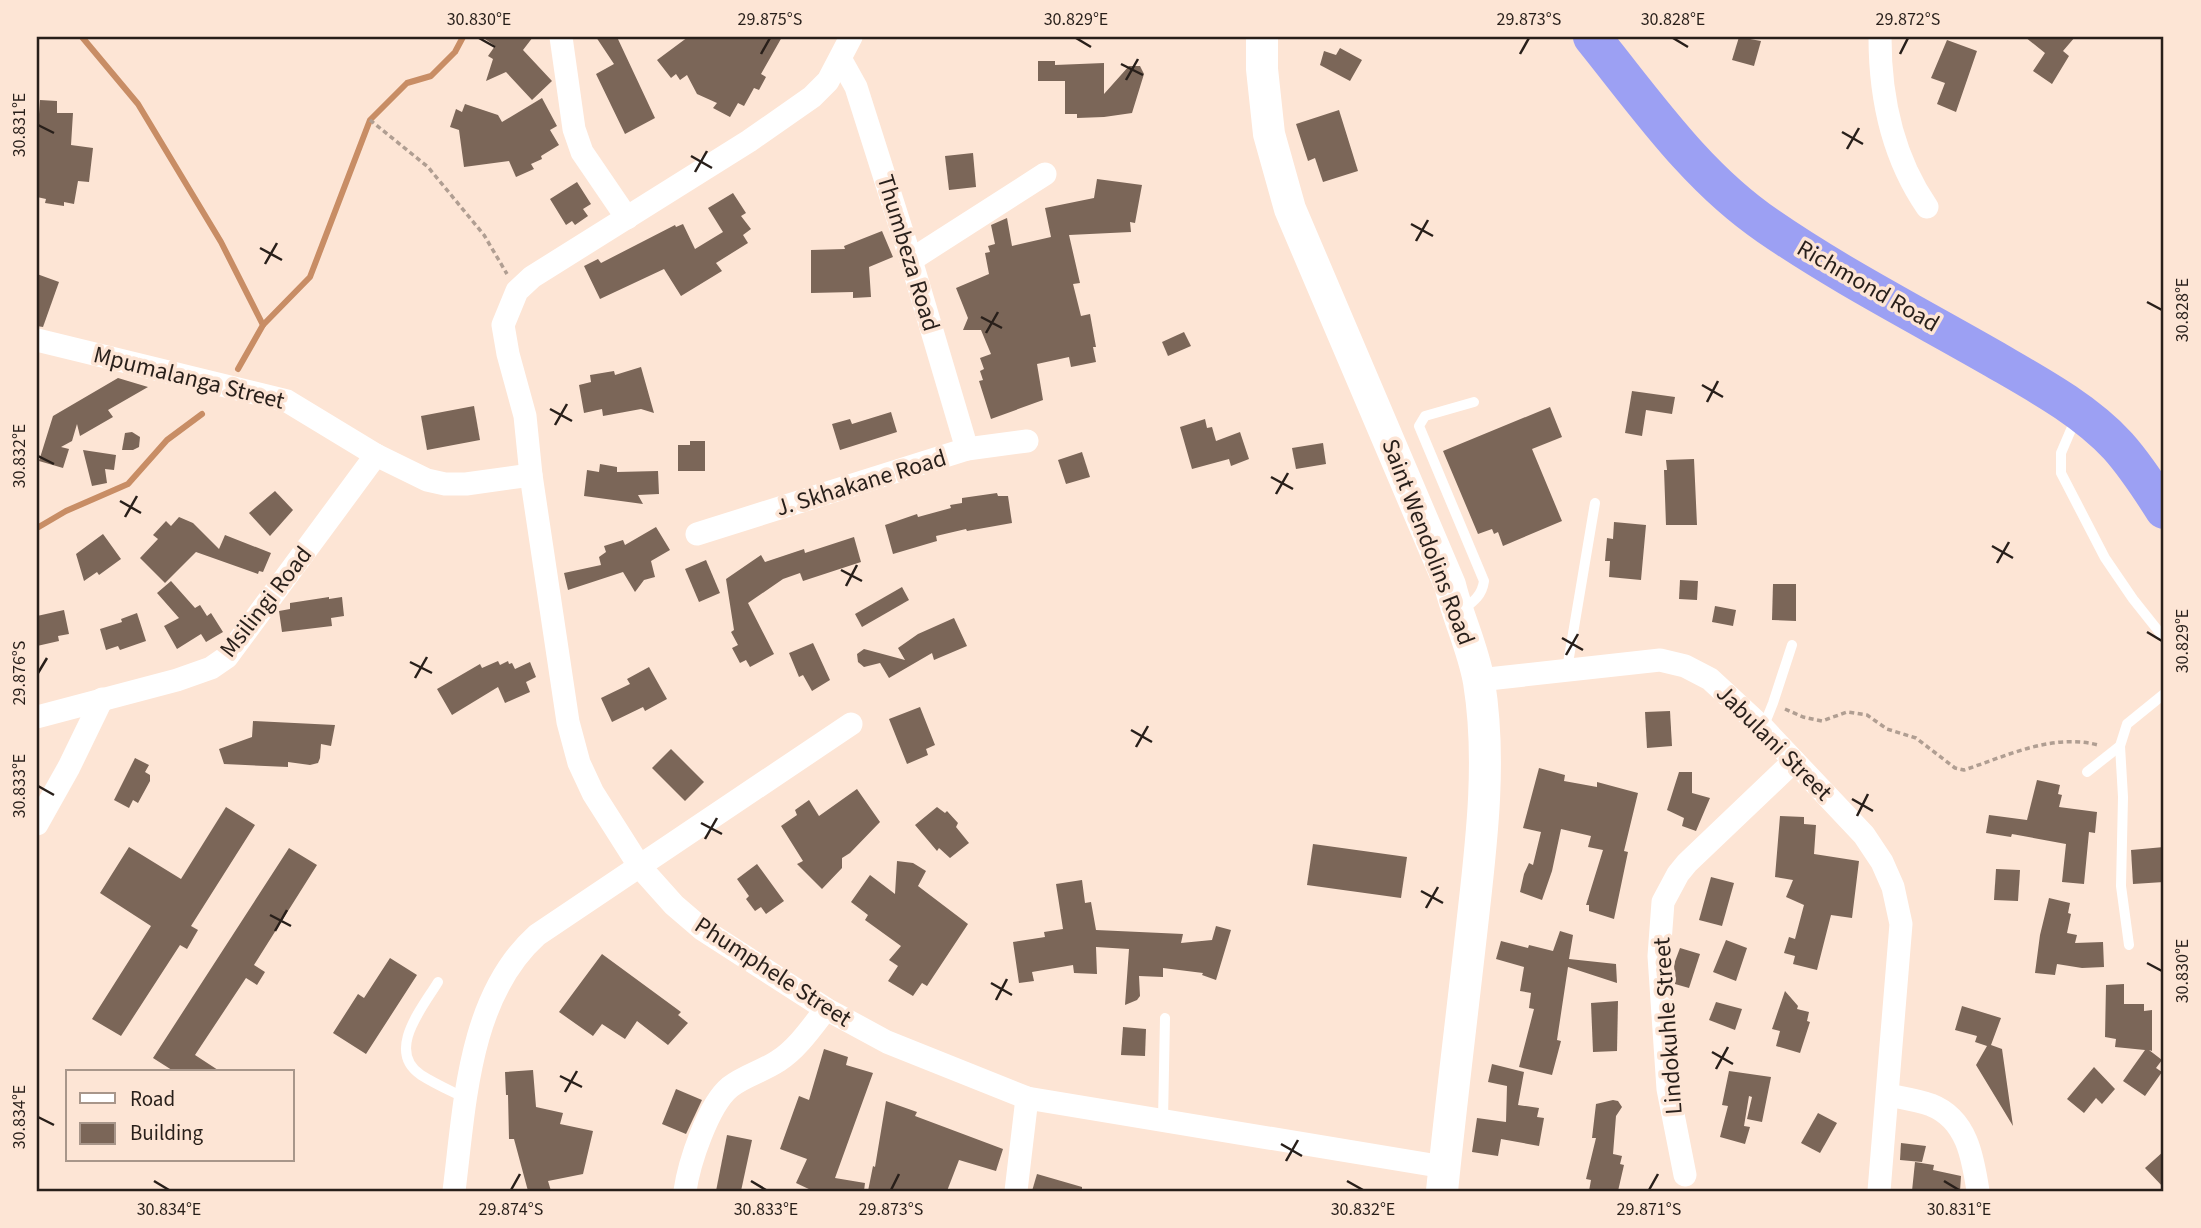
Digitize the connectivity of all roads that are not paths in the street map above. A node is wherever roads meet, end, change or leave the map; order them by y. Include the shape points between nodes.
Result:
1 (561, 37) edge
2 (851, 37) edge
3 (1262, 37) edge
4 (1592, 37) edge
5 (1880, 37) edge
6 (841, 60) junction
7 (1045, 174) dead end
8 (1927, 208) dead end
9 (627, 218) junction
10 (911, 261) junction
11 (37, 340) edge
12 (1474, 402) dead end
13 (2079, 413) junction
14 (1027, 440) dead end
15 (967, 449) junction
16 (376, 455) junction
17 (531, 475) junction
18 (1595, 503) dead end
19 (2164, 510) edge
20 (697, 534) dead end
21 (1457, 614) junction
22 (2164, 638) edge
23 (1792, 645) dead end
24 (1567, 669) junction
25 (1479, 680) junction
26 (2164, 694) edge
27 (102, 699) junction
28 (37, 717) edge
29 (851, 724) dead end
30 (1763, 728) junction
31 (2120, 746) junction
32 (1794, 761) junction
33 (2087, 772) dead end
34 (37, 824) edge
35 (640, 867) junction
36 (2129, 945) dead end
37 (438, 982) dead end
38 (826, 1010) junction
39 (1165, 1018) dead end
40 (1888, 1094) junction
41 (465, 1098) junction
42 (1027, 1098) junction
43 (1163, 1120) junction
44 (1685, 1175) dead end
45 (1443, 1179) edge
46 (454, 1191) edge
47 (685, 1191) edge
48 (1016, 1191) edge
49 (1879, 1191) edge
50 (1978, 1191) edge

1 - 9 street via 574,129 582,152
2 - 6 street
3 - 21 street, Saint Wendolins Road via 1269,134 1290,209 1450,585
4 - 13 highway, Richmond Road via 1693,162 1766,225
5 - 8 street via 1886,110 1896,147
6 - 9 street via 812,97
6 - 10 street, Thumbeza Road via 856,87
7 - 10 street
9 - 17 street, Phumphele Street via 532,277 517,291 503,325 524,416
10 - 15 street, Thumbeza Road
11 - 16 street, Mpumalanga Street via 287,401
12 - 21 lane via 1425,416 1419,426 1484,581 1478,598
13 - 19 highway, Richmond Road via 2117,445
13 - 22 lane via 2061,453 2061,473 2105,558
14 - 15 street, J. Skhakane Road
15 - 20 street, J. Skhakane Road
16 - 17 street, Mpumalanga Street via 426,480 445,484
16 - 27 street, Msilingi Road via 228,657 177,680
17 - 35 street, Phumphele Street via 568,722 579,763
18 - 24 lane
21 - 25 street, Saint Wendolins Road
23 - 30 lane
24 - 25 street, Jabulani Street
24 - 30 street, Jabulani Street via 1660,660 1685,666 1710,679
25 - 45 street, Saint Wendolins Road via 1485,770 1481,833
26 - 31 lane via 2127,724
27 - 28 street, Msilingi Road
27 - 34 street
29 - 35 street
30 - 32 street, Jabulani Street
31 - 33 lane
31 - 36 lane via 2121,886
32 - 40 street, Jabulani Street via 1864,835 1893,887 1901,924
32 - 44 street, Lindokuhle Street via 1687,863 1663,902 1659,957 1668,1089
35 - 38 street, Phumphele Street via 702,929
35 - 41 street via 521,950 492,1001
37 - 41 lane via 406,1038 406,1057 418,1073
38 - 42 street, Phumphele Street via 887,1042
38 - 47 street via 789,1053 735,1083 720,1097 692,1160
39 - 43 lane
40 - 49 street, Jabulani Street
40 - 50 street via 1932,1105 1951,1118 1973,1157
41 - 46 street
42 - 43 street, Phumphele Street
42 - 48 street
43 - 45 street, Phumphele Street

